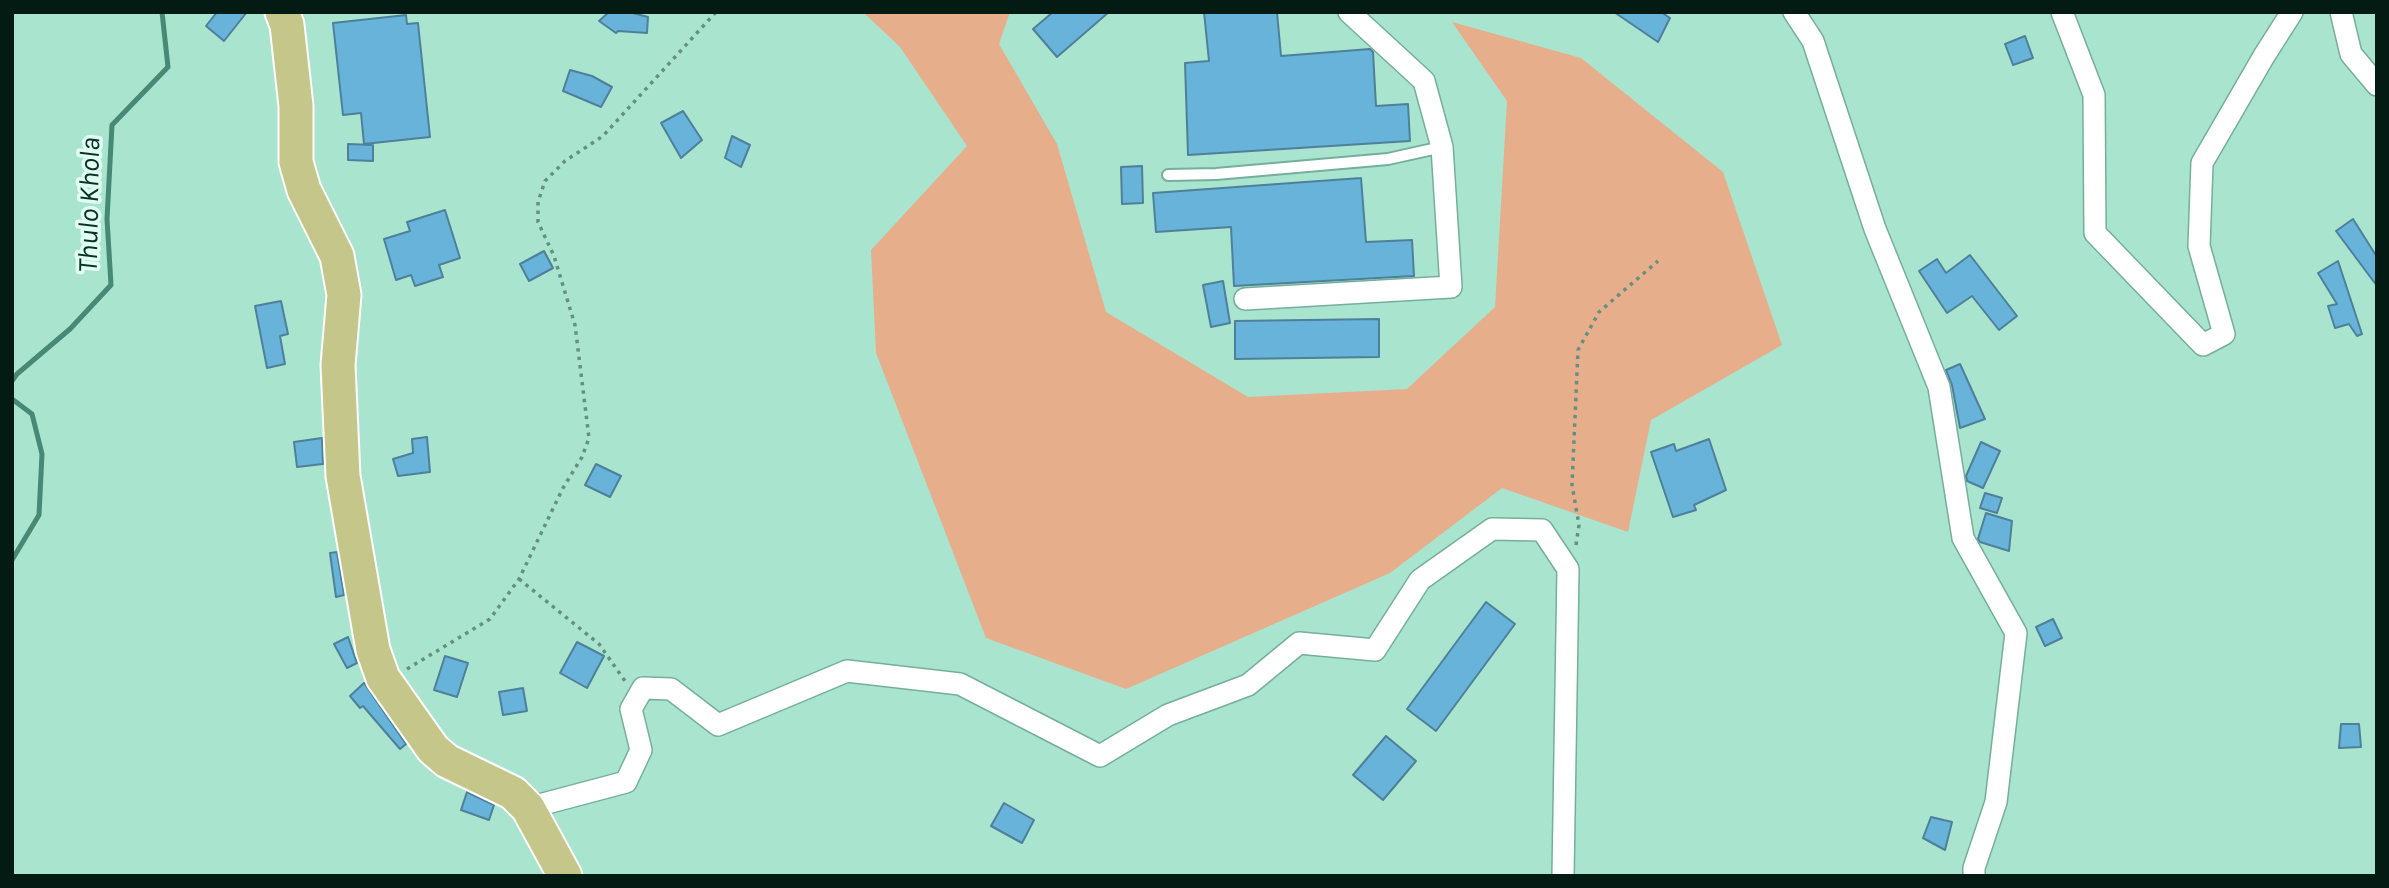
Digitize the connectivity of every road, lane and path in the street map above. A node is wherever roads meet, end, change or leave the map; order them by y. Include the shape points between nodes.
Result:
1 (282, 12) edge
2 (716, 12) edge
3 (1349, 12) edge
4 (1794, 12) edge
5 (2062, 12) edge
6 (2292, 12) edge
7 (2341, 12) edge
8 (2377, 85) edge
9 (1441, 147) junction
10 (1168, 176) dead end
11 (1658, 261) dead end
12 (1245, 299) dead end
13 (1575, 552) dead end
14 (519, 579) junction
15 (383, 678) junction
16 (637, 698) junction
17 (528, 808) junction
18 (565, 876) edge
19 (1563, 876) edge
20 (1974, 876) edge

1 - 15 main road via 296,106 296,162 304,190 337,256 344,295 338,365 344,476 373,650
2 - 14 path via 603,136 565,161 545,181 538,222 554,256 575,325 589,438
3 - 9 street via 1424,81
4 - 20 street via 1813,41 1875,229 1939,387 1963,538 2016,632 1996,802
5 - 6 street via 2094,95 2095,233 2203,345 2224,334 2199,246 2202,163
7 - 8 street via 2351,54
9 - 10 lane via 1388,159
9 - 12 street via 1451,287
11 - 13 path via 1599,312 1578,350 1572,485 1579,525
14 - 15 path via 490,619 404,671
14 - 16 path via 600,644
15 - 17 main road via 433,749 447,761 513,793
16 - 17 street via 631,709 641,750 626,782
16 - 19 street via 643,688 671,689 718,725 847,671 932,680 960,684 1101,756 1168,715 1248,685 1299,643 1374,650 1420,580 1492,529 1542,530 1569,569
17 - 18 main road

